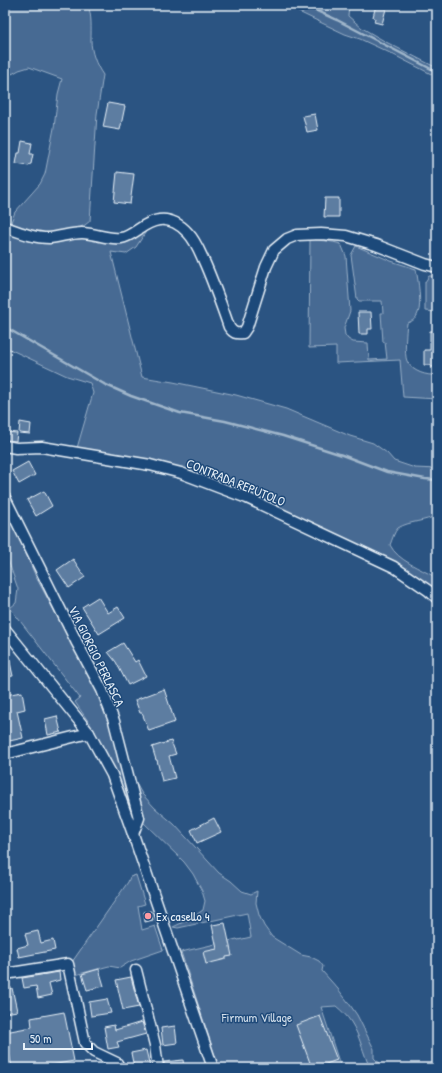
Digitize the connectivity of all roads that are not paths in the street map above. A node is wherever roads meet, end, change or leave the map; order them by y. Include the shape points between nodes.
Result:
1 (5, 227) edge
2 (437, 266) edge
3 (5, 446) edge
4 (5, 498) edge
5 (437, 598) edge
6 (5, 629) edge
7 (90, 733) junction
8 (5, 754) edge
9 (133, 834) junction
10 (136, 970) dead end
11 (5, 974) edge
12 (119, 1068) edge
13 (158, 1068) edge
14 (213, 1068) edge

1 - 2 street via 38,237 49,238 81,233 121,238 148,223 160,220 178,224 189,233 198,248 229,327 237,334 243,333 247,327 274,250 287,239 298,235 346,236
3 - 5 street, CONTRADA REPUTOLO via 42,447 150,465 181,473 247,498 394,567
4 - 9 street, VIA GIORGIO PERLASCA via 105,696 114,720 139,818
6 - 7 street
7 - 8 street
7 - 9 street via 112,775
9 - 14 street
10 - 13 street via 155,1045
11 - 12 street via 68,964 85,1043 94,1052 116,1063

